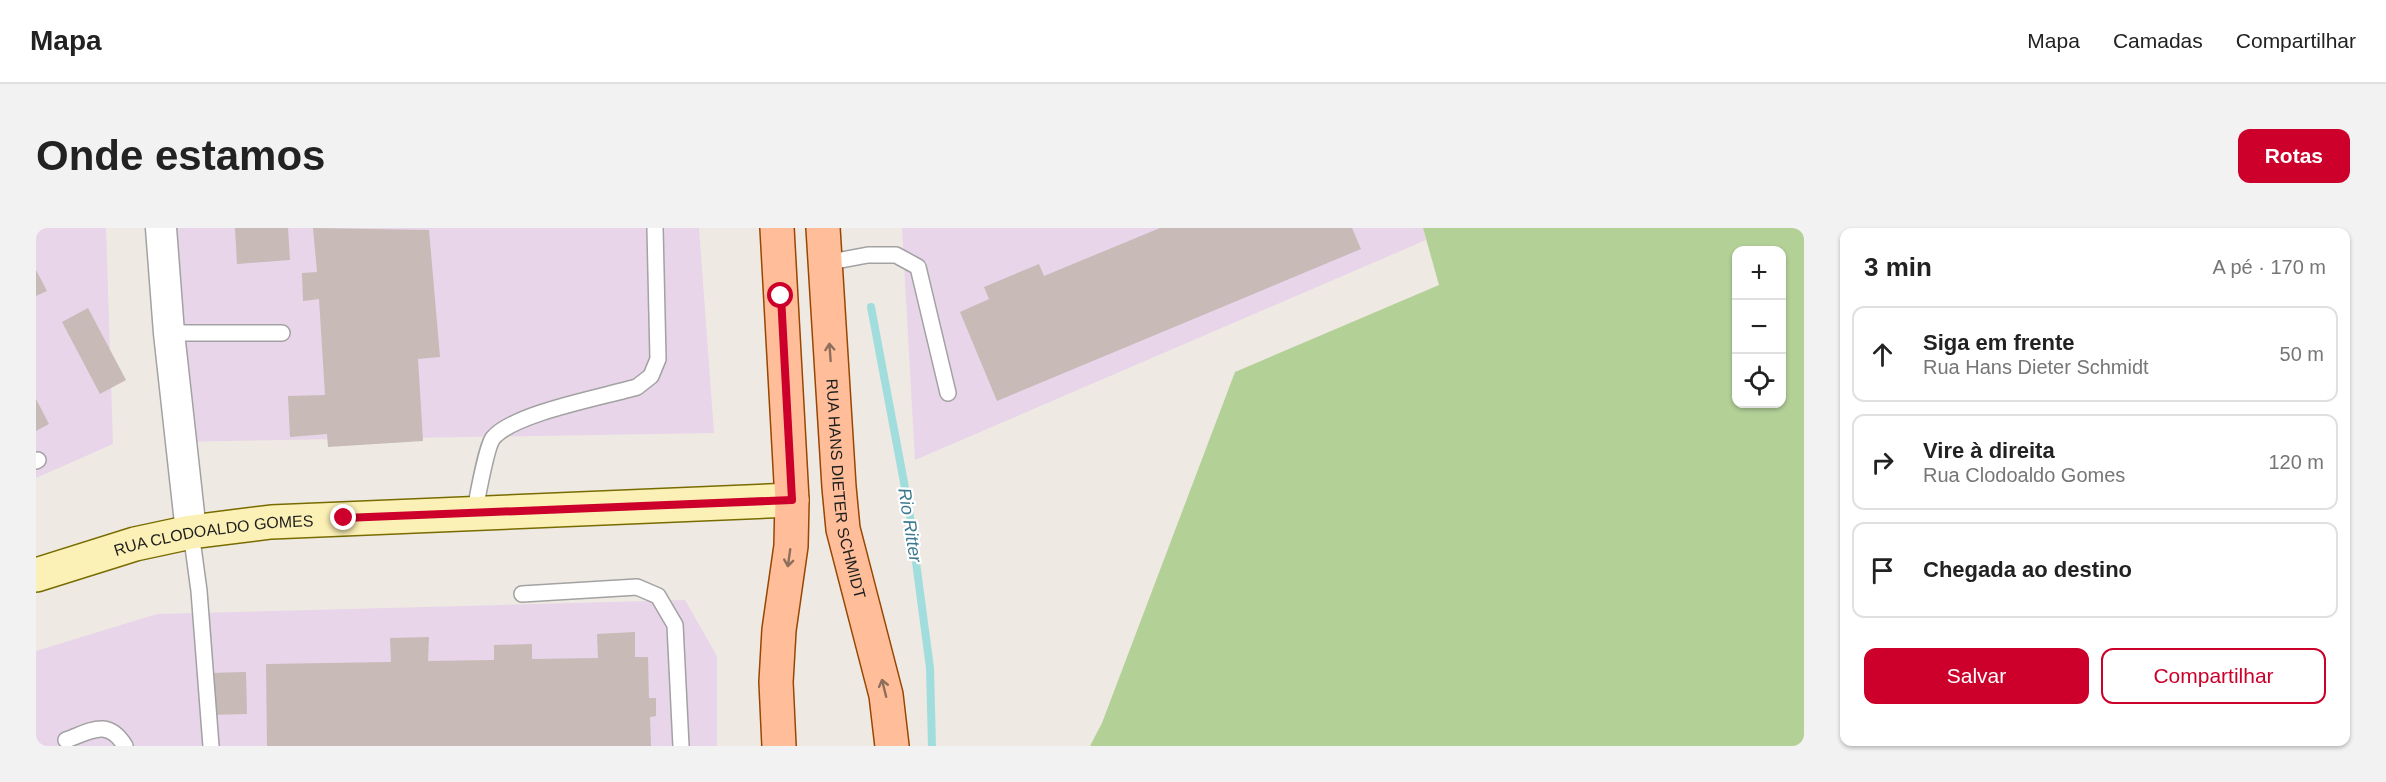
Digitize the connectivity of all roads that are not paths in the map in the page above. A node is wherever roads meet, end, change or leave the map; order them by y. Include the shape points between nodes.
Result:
1 (161, 228) edge
2 (656, 228) edge
3 (777, 228) edge
4 (823, 228) edge
5 (825, 263) junction
6 (169, 333) junction
7 (282, 333) dead end
8 (948, 393) dead end
9 (792, 500) junction
10 (474, 514) junction
11 (191, 532) junction
12 (36, 575) edge
13 (522, 594) dead end
14 (66, 740) dead end
15 (125, 746) edge
16 (211, 746) edge
17 (681, 746) edge
18 (779, 746) edge
19 (892, 746) edge

1 - 6 street
2 - 10 lane via 658,359 651,376 637,387 509,424 491,440
3 - 9 main road
4 - 5 main road, RUA HANS DIETER SCHMIDT
5 - 8 lane via 868,255 896,255 918,267
19 -> 5 main road, RUA HANS DIETER SCHMIDT via 886,695 843,529
6 - 7 lane
6 - 11 street
9 - 10 main road, RUA CLODOALDO GOMES
9 -> 18 main road via 791,546 779,630
10 - 11 main road, RUA CLODOALDO GOMES via 271,522
11 - 12 main road, RUA CLODOALDO GOMES via 135,544
11 - 16 lane
13 - 17 lane via 637,587 658,596 675,625
14 - 15 lane via 102,728 115,732

